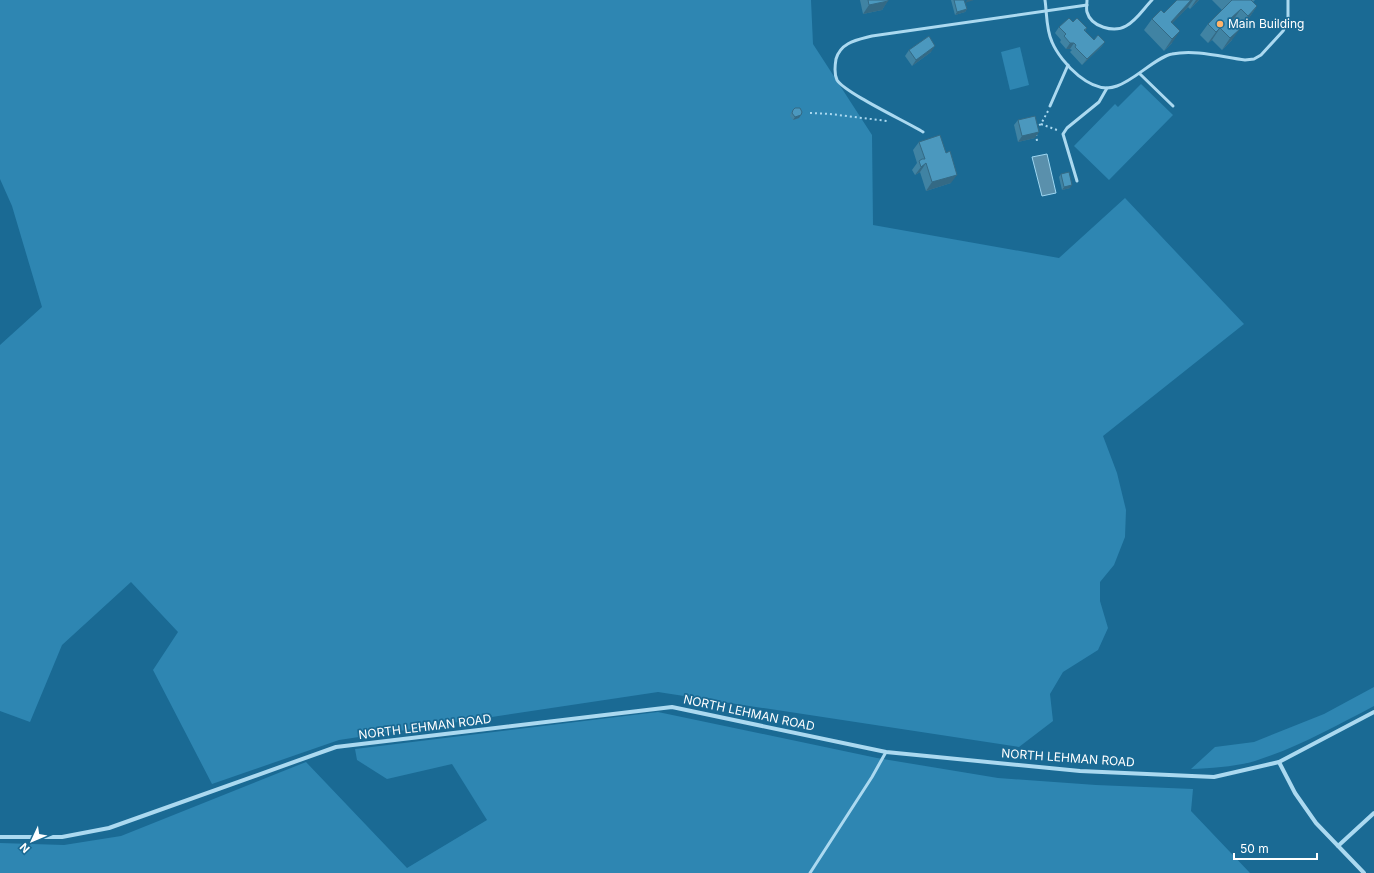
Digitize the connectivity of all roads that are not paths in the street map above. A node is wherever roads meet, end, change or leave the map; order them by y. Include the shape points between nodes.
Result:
1 (1045, 0) edge
2 (1087, 0) edge
3 (1152, 0) edge
4 (1288, 0) edge
5 (1087, 5) junction
6 (1046, 10) junction
7 (1068, 65) junction
8 (1140, 74) junction
9 (1107, 88) junction
10 (1050, 106) road end
11 (1173, 106) dead end
12 (923, 132) dead end
13 (1077, 181) dead end
14 (1374, 712) edge
15 (886, 752) junction
16 (1279, 762) junction
17 (1374, 813) edge
18 (0, 837) edge
19 (1338, 846) junction
20 (810, 873) edge
21 (1364, 873) edge

1 - 6 lane
2 - 5 lane
3 - 5 lane via 1139,16 1126,26 1114,30 1092,21 1087,13
4 - 8 lane via 1288,22 1261,55 1254,59 1191,53 1171,54
5 - 6 lane
6 - 7 lane via 1052,42
6 - 12 lane via 872,36 842,47 835,65 836,78 839,82 850,91
7 - 9 lane via 1090,83
7 - 10 lane
8 - 9 lane via 1117,86
8 - 11 lane
9 - 13 lane via 1100,102 1063,134
14 - 16 street, NORTH LEHMAN ROAD
15 - 16 street, NORTH LEHMAN ROAD via 1080,771 1214,776
15 - 18 street, NORTH LEHMAN ROAD via 672,707 336,747 109,828 62,837
15 - 20 lane
16 - 19 street via 1295,793 1316,823
17 - 19 street
19 - 21 street

